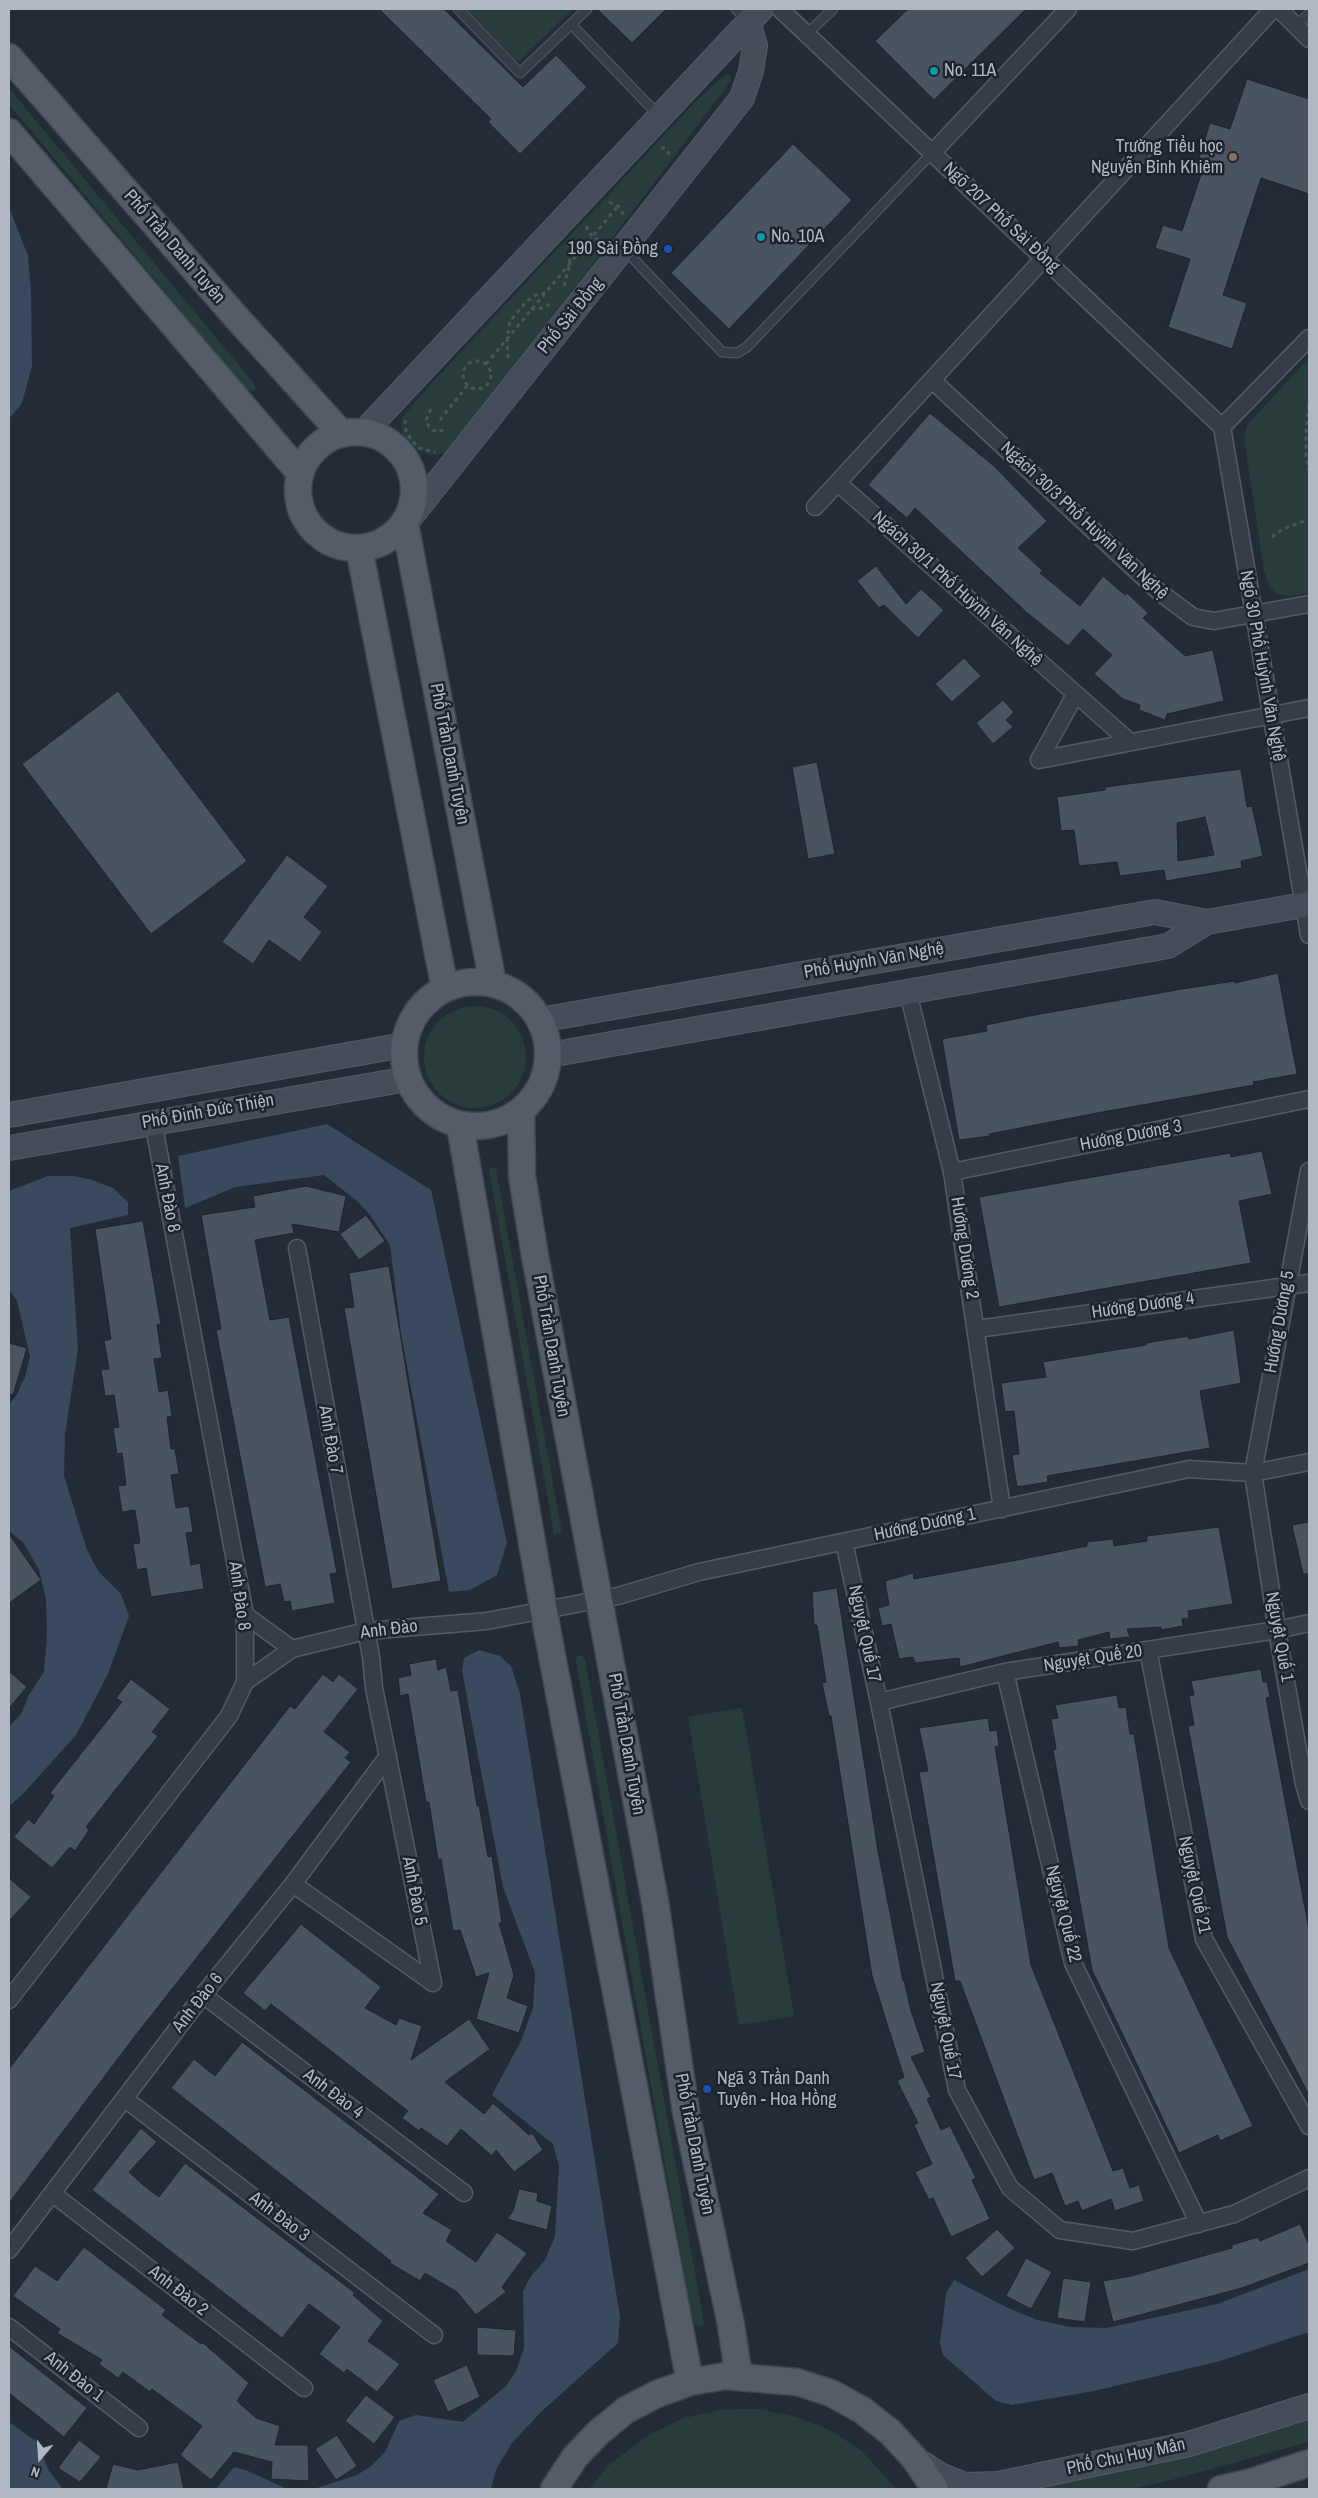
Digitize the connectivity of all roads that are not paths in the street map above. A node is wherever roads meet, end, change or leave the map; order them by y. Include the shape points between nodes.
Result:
1 (458, 9) edge
2 (587, 9) edge
3 (780, 9) edge
4 (833, 9) edge
5 (1068, 9) edge
6 (1281, 10) edge
7 (748, 13) edge
8 (1309, 14) edge
9 (571, 24) junction
10 (1296, 26) junction
11 (807, 34) junction
12 (1309, 39) edge
13 (9, 57) edge
14 (660, 116) junction
15 (9, 132) edge
16 (932, 153) junction
17 (613, 249) junction
18 (1044, 259) junction
19 (1309, 338) edge
20 (932, 380) junction
21 (1222, 427) junction
22 (353, 433) junction
23 (300, 473) junction
24 (838, 483) junction
25 (816, 507) dead end
26 (405, 524) junction
27 (359, 548) junction
28 (1309, 604) edge
29 (1254, 615) junction
30 (1075, 695) junction
31 (1309, 708) edge
32 (1270, 716) junction
33 (1130, 742) junction
34 (1306, 905) edge
35 (1207, 922) junction
36 (1309, 936) edge
37 (493, 984) junction
38 (445, 988) junction
39 (908, 992) junction
40 (540, 1020) junction
41 (404, 1045) junction
42 (549, 1055) junction
43 (218, 1078) junction
44 (408, 1079) junction
45 (1309, 1100) edge
46 (225, 1109) junction
47 (521, 1111) junction
48 (9, 1115) edge
49 (153, 1121) junction
50 (460, 1125) junction
51 (9, 1148) edge
52 (1309, 1171) edge
53 (952, 1172) junction
54 (297, 1248) dead end
55 (1309, 1283) edge
56 (1286, 1287) junction
57 (977, 1329) junction
58 (1309, 1462) edge
59 (1252, 1472) junction
60 (1002, 1509) junction
61 (844, 1542) junction
62 (600, 1598) junction
63 (544, 1609) junction
64 (244, 1615) junction
65 (1309, 1623) edge
66 (1277, 1630) junction
67 (366, 1631) junction
68 (292, 1648) junction
69 (1148, 1650) junction
70 (1005, 1672) junction
71 (245, 1682) junction
72 (879, 1702) junction
73 (388, 1756) junction
74 (1307, 1784) edge
75 (1309, 1801) edge
76 (293, 1884) junction
77 (203, 1995) junction
78 (9, 2000) edge
79 (124, 2099) junction
80 (1309, 2126) edge
81 (1309, 2178) edge
82 (464, 2193) dead end
83 (53, 2194) junction
84 (1199, 2224) junction
85 (9, 2250) edge
86 (9, 2327) edge
87 (434, 2335) dead end
88 (739, 2377) junction
89 (690, 2382) junction
90 (304, 2388) dead end
91 (1309, 2406) edge
92 (139, 2428) dead end
93 (915, 2459) junction
94 (1309, 2463) edge
95 (554, 2489) edge
96 (935, 2489) edge
97 (1221, 2489) edge

1 - 9 lane via 520,73
2 - 9 lane
3 - 11 street, Ngõ 207 Phố Sài Đồng
4 - 11 lane
5 - 16 street
6 - 10 street
6 - 18 street
7 - 14 street, Phố Sài Đồng
7 - 17 street, Phố Sài Đồng via 755,46 742,98
8 - 10 lane
9 - 14 lane
10 - 12 street
11 - 16 street, Ngõ 207 Phố Sài Đồng
13 - 22 main road, Phố Trần Danh Tuyên via 236,317
14 - 22 street, Phố Sài Đồng
15 - 23 main road
16 - 17 lane via 737,353 722,352
16 - 18 street, Ngõ 207 Phố Sài Đồng
17 - 26 street, Phố Sài Đồng
18 - 20 street
18 - 21 street, Ngõ 207 Phố Sài Đồng
19 - 21 street
20 - 24 street
20 - 29 street, Ngách 30/3 Phố Huỳnh Văn Nghệ via 1158,591 1193,617 1214,621
21 - 29 street, Ngõ 30 Phố Huỳnh Văn Nghệ
22 - 23 main road via 318,446
22 - 26 main road via 376,436 391,444 407,464 413,480 413,498
23 - 27 main road via 297,485 299,503 311,527 332,544
24 - 25 street
24 - 30 street, Ngách 30/1 Phố Huỳnh Văn Nghệ
26 - 27 main road via 384,541
26 - 37 main road, Phố Trần Danh Tuyên
27 - 38 main road
28 - 29 street, Ngách 30/3 Phố Huỳnh Văn Nghệ
29 - 32 street, Ngõ 30 Phố Huỳnh Văn Nghệ
30 - 33 street, Ngách 30/1 Phố Huỳnh Văn Nghệ
30 - 33 street via 1039,760
31 - 32 street
32 - 33 street
32 - 34 street, Ngõ 30 Phố Huỳnh Văn Nghệ
34 - 35 street, Phố Huỳnh Văn Nghệ
34 - 36 street
35 - 39 street, Phố Huỳnh Văn Nghệ via 1168,946
35 - 40 street, Phố Huỳnh Văn Nghệ via 1155,912
37 - 38 main road via 477,981
37 - 40 main road via 520,997
38 - 41 main road via 418,1010 408,1026
39 - 42 street, Phố Huỳnh Văn Nghệ
39 - 53 street, Hướng Dương 2
40 - 42 main road via 547,1037
41 - 43 street, Phố Đinh Đức Thiện
41 - 44 main road
42 - 47 main road via 542,1086
43 - 46 street
43 - 48 street, Phố Đinh Đức Thiện
44 - 46 street, Phố Đinh Đức Thiện
44 - 50 main road via 428,1108 443,1119
45 - 53 street, Hướng Dương 3
46 - 49 street, Phố Đinh Đức Thiện
47 - 50 main road via 492,1125
47 - 62 main road, Phố Trần Danh Tuyên via 522,1176 578,1493
49 - 51 street, Phố Đinh Đức Thiện
49 - 64 street, Anh Đào 8
50 - 63 main road
52 - 56 street, Hướng Dương 5
53 - 57 street, Hướng Dương 2
54 - 67 street, Anh Đào 7
55 - 56 street, Hướng Dương 4
56 - 57 street, Hướng Dương 4
56 - 59 street, Hướng Dương 5
57 - 60 street, Hướng Dương 2
58 - 59 street, Hướng Dương 1
59 - 60 street, Hướng Dương 1 via 1189,1469
59 - 66 street, Nguyệt Quế 1
60 - 61 street, Hướng Dương 1
61 - 62 street, Hướng Dương 1 via 699,1572 618,1596
61 - 72 street, Nguyệt Quế 17
62 - 63 street, Hướng Dương 1
62 - 88 main road, Phố Trần Danh Tuyên via 655,1901 686,2112
63 - 67 street, Anh Đào via 487,1621
63 - 89 main road
64 - 68 street
64 - 71 street, Anh Đào 8
65 - 66 street, Nguyệt Quế 20
66 - 69 street, Nguyệt Quế 20
66 - 74 street, Nguyệt Quế 1
67 - 68 street, Anh Đào
67 - 73 street, Anh Đào 5
68 - 71 street, Anh Đào
69 - 70 street, Nguyệt Quế 20
69 - 80 street, Nguyệt Quế 21 via 1204,1939
70 - 72 street, Nguyệt Quế 20
70 - 84 street, Nguyệt Quế 22 via 1073,1963
71 - 78 street, Anh Đào 8 via 229,1716
72 - 84 street, Nguyệt Quế 17 via 957,2090 1010,2188 1060,2230 1133,2241
73 - 76 street, Anh Đào 6
73 - 76 street, Anh Đào 5 via 433,1983
74 - 75 street, Nguyệt Quế 1
76 - 77 street, Anh Đào 6
77 - 79 street, Anh Đào 6
77 - 82 street, Anh Đào 4
79 - 83 street, Anh Đào 6
79 - 87 street, Anh Đào 3
81 - 84 street, Nguyệt Quế 17 via 1234,2214
83 - 85 street, Anh Đào 6
83 - 90 street, Anh Đào 2
86 - 92 street, Anh Đào 1
88 - 89 main road
88 - 93 main road via 797,2382 830,2393 862,2410
89 - 95 main road via 626,2410 598,2432 575,2457
91 - 93 street, Phố Chu Huy Mân via 1189,2444 998,2484 965,2485 940,2475
93 - 96 main road
94 - 97 main road

